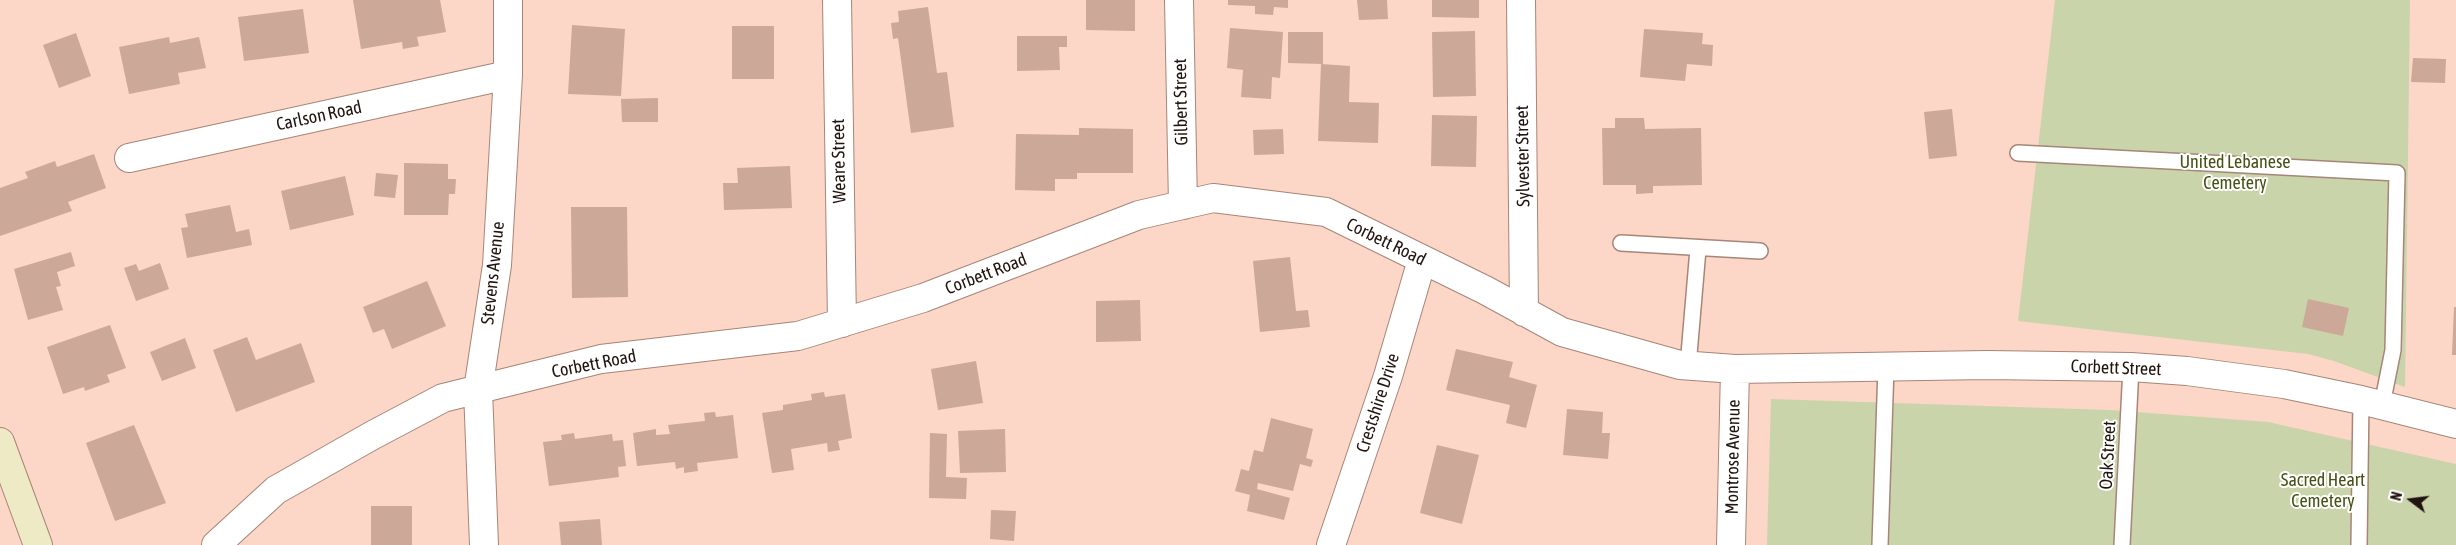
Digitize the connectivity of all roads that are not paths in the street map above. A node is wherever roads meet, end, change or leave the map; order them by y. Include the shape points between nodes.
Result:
1 (508, 0) edge
2 (837, 0) edge
3 (1180, 0) edge
4 (1521, 0) edge
5 (508, 75) junction
6 (2018, 153) dead end
7 (129, 158) dead end
8 (1183, 205) junction
9 (1621, 243) dead end
10 (1698, 249) junction
11 (1760, 251) dead end
12 (1422, 260) junction
13 (1524, 312) junction
14 (842, 323) junction
15 (1688, 366) junction
16 (1770, 367) joint
17 (1886, 367) junction
18 (2131, 367) junction
19 (1735, 369) junction
20 (478, 390) junction
21 (2371, 402) junction
22 (2456, 424) edge
23 (0, 442) edge
24 (38, 545) edge
25 (216, 545) edge
26 (484, 545) edge
27 (1331, 545) edge
28 (1732, 545) edge
29 (1880, 545) edge
30 (2122, 545) edge
31 (2360, 545) edge

1 - 5 street, Stevens Avenue
2 - 14 street, Weare Street
3 - 8 street, Gilbert Street
4 - 13 street, Sylvester Street
5 - 7 street, Carlson Road
5 - 20 street, Stevens Avenue via 496,265
6 - 21 lane via 2396,173 2393,350
8 - 12 street, Corbett Road via 1213,198 1326,212
8 - 14 street, Corbett Road via 1139,215 923,298
9 - 10 lane
10 - 11 lane
10 - 15 lane
12 - 13 street, Corbett Road
12 - 27 street, Crestshire Drive via 1388,376
13 - 15 street, Corbett Road via 1562,332 1626,352
14 - 20 street, Corbett Road via 798,336 600,359
15 - 19 street, Corbett Road
16 - 17 street, Corbett Street
16 - 19 street, Corbett Road
17 - 18 street, Corbett Street
17 - 29 lane
18 - 21 street, Corbett Street via 2284,384
18 - 30 lane, Oak Street
19 - 28 street, Montrose Avenue
20 - 25 street, Corbett Road via 443,398 276,490
20 - 26 street, Stevens Avenue
21 - 22 street, Corbett Street
21 - 31 lane
23 - 24 main road

